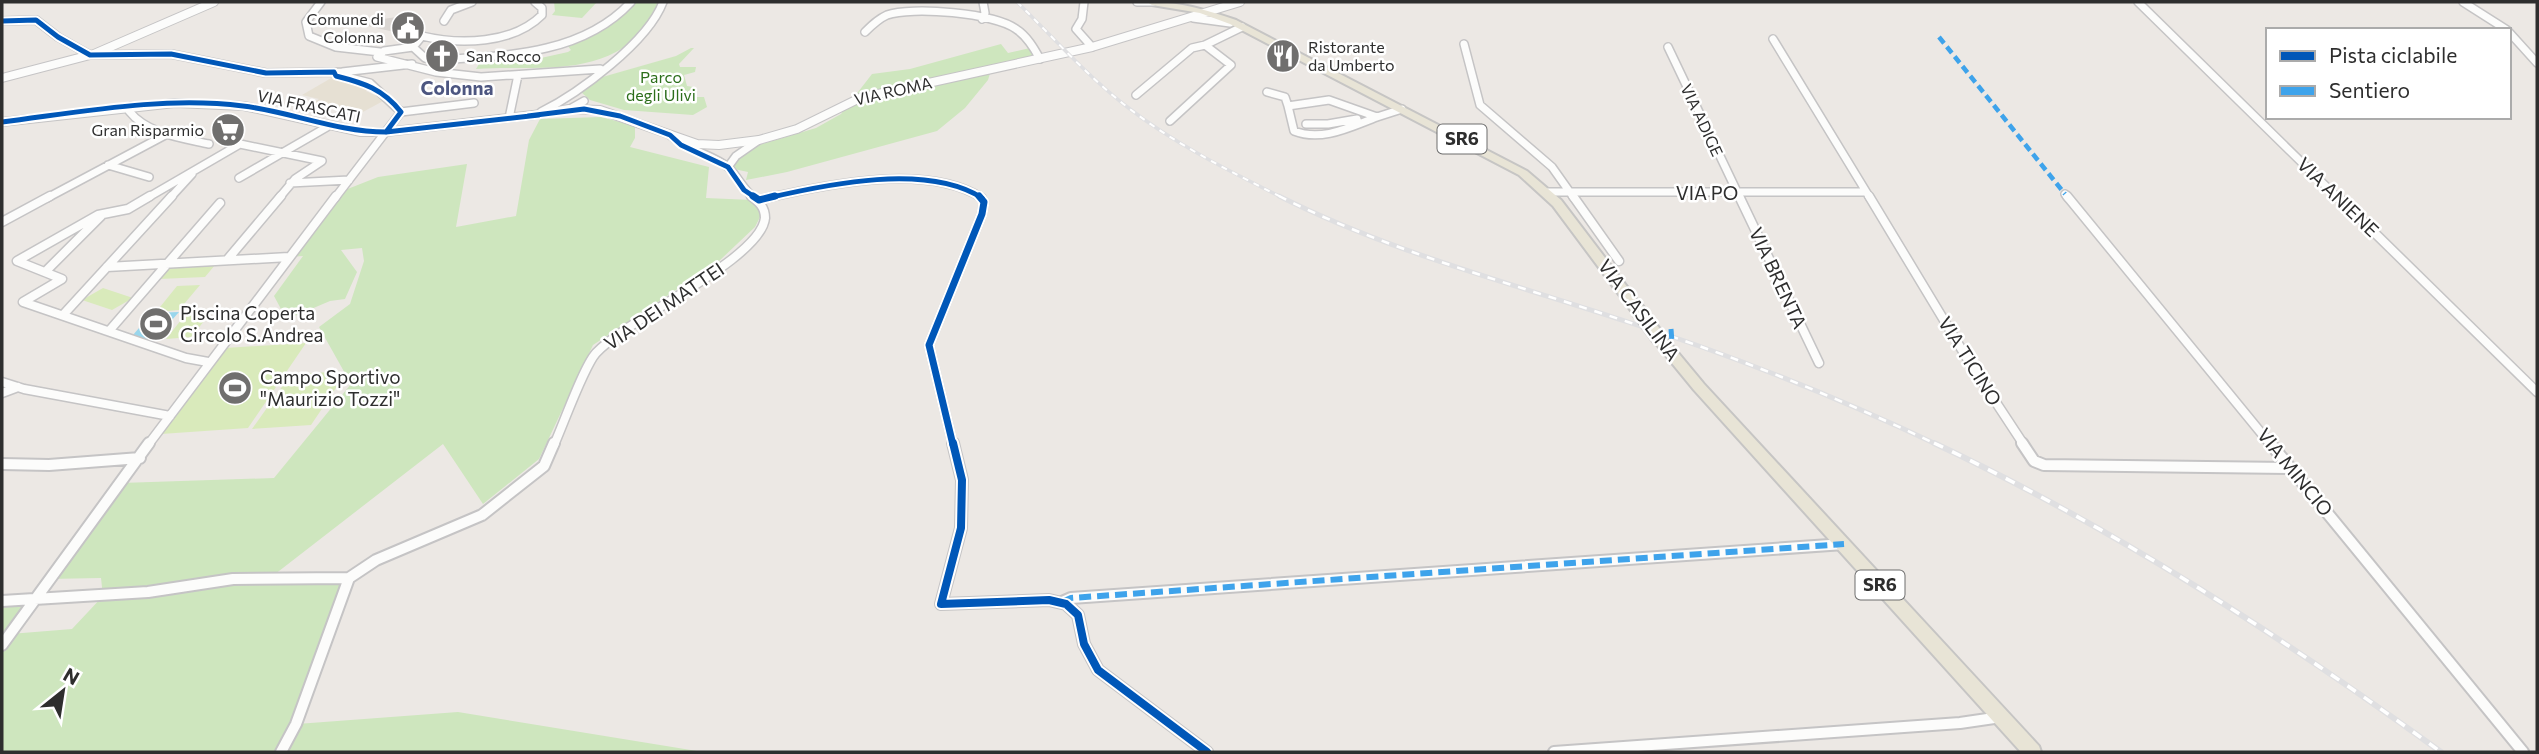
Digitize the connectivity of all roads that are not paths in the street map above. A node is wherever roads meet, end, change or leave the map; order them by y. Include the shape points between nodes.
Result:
1 (214, 2) edge
2 (321, 2) edge
3 (472, 2) edge
4 (535, 2) edge
5 (631, 2) edge
6 (663, 2) edge
7 (983, 2) edge
8 (1084, 2) edge
9 (1137, 2) edge
10 (1153, 2) edge
11 (1240, 2) edge
12 (2138, 2) edge
13 (2463, 2) edge
14 (1165, 4) junction
15 (1209, 13) junction
16 (1193, 18) junction
17 (982, 19) junction
18 (1183, 20) junction
19 (2, 21) edge
20 (444, 21) dead end
21 (1241, 26) junction
22 (2503, 28) edge
23 (865, 32) dead end
24 (2511, 34) edge
25 (1773, 39) dead end
26 (1464, 44) dead end
27 (1205, 45) junction
28 (412, 47) junction
29 (1092, 47) junction
30 (1668, 47) dead end
31 (379, 53) junction
32 (90, 55) junction
33 (1040, 59) junction
34 (2537, 62) edge
35 (412, 64) junction
36 (600, 69) junction
37 (334, 72) junction
38 (518, 75) junction
39 (2, 78) edge
40 (582, 85) junction
41 (1267, 92) dead end
42 (1136, 95) dead end
43 (567, 99) junction
44 (584, 101) junction
45 (474, 103) dead end
46 (131, 106) junction
47 (1288, 106) junction
48 (1402, 109) junction
49 (566, 110) junction
50 (401, 111) junction
51 (610, 112) junction
52 (532, 115) junction
53 (1377, 117) junction
54 (509, 118) junction
55 (627, 119) junction
56 (1170, 121) dead end
57 (2, 122) edge
58 (1306, 124) dead end
59 (327, 127) junction
60 (386, 132) junction
61 (169, 134) junction
62 (670, 135) junction
63 (759, 140) junction
64 (209, 144) dead end
65 (283, 152) junction
66 (108, 165) junction
67 (728, 167) junction
68 (198, 168) junction
69 (149, 177) dead end
70 (239, 178) dead end
71 (349, 180) junction
72 (290, 183) junction
73 (1548, 192) junction
74 (1569, 192) junction
75 (1865, 192) junction
76 (1736, 193) junction
77 (2065, 194) dead end
78 (759, 200) junction
79 (220, 203) dead end
80 (105, 213) junction
81 (2, 222) edge
82 (289, 257) junction
83 (227, 260) junction
84 (1619, 261) dead end
85 (167, 264) junction
86 (107, 267) junction
87 (45, 272) junction
88 (63, 315) junction
89 (108, 331) junction
90 (208, 362) junction
91 (1819, 363) dead end
92 (2, 382) edge
93 (18, 387) junction
94 (2537, 392) edge
95 (2, 393) edge
96 (170, 416) junction
97 (140, 458) junction
98 (2, 464) edge
99 (2291, 468) junction
100 (1843, 544) junction
101 (349, 578) junction
102 (35, 597) junction
103 (2, 600) edge
104 (1062, 602) junction
105 (2, 645) edge
106 (2001, 717) junction
107 (281, 752) edge
108 (1207, 752) edge
109 (1554, 752) edge
110 (2032, 752) edge
111 (2523, 752) edge

1 - 32 street
2 - 31 street via 306,22 309,36 336,47
3 - 20 street via 451,10
4 - 28 street via 543,12 532,25 456,41 422,36
5 - 28 street via 602,26 558,45 441,59 429,59
6 - 36 street via 647,30
7 - 17 street
8 - 29 street via 1076,29
9 - 10 street
10 - 14 main road, VIA CASILINA / SR6
11 - 15 street
12 - 94 street, VIA ANIENE
13 - 22 street
14 - 15 main road, VIA CASILINA / SR6
14 - 18 street via 1187,13
15 - 16 street, VIA ROMA
15 - 18 street, VIA ROMA
15 - 21 main road, VIA CASILINA / SR6
16 - 18 street, VIA ROMA
16 - 21 street, VIA ROMA
17 - 23 street via 914,10 877,18
17 - 33 street via 1017,29
18 - 29 street, VIA ROMA
19 - 32 street via 36,20
21 - 27 street
21 - 48 main road, VIA CASILINA / SR6
24 - 34 street
25 - 75 street, VIA TICINO
26 - 74 street via 1480,105 1549,163
27 - 42 street via 1191,49
27 - 56 street via 1231,65
28 - 31 street
29 - 33 street, VIA ROMA
30 - 76 street, VIA ADIGE
31 - 35 street via 378,58
32 - 37 street via 171,54 266,73
32 - 39 street
33 - 63 street, VIA ROMA via 860,97 797,129
35 - 37 street via 373,72
35 - 38 street via 481,77
36 - 38 street
36 - 40 street
37 - 50 street via 370,83
38 - 54 street
40 - 43 street, VIA FRASCATI
40 - 44 street via 579,95
41 - 47 street via 1285,97
43 - 49 street via 563,104
43 - 52 street, VIA FRASCATI
44 - 49 street
44 - 51 street
45 - 50 street
46 - 57 street, VIA FRASCATI
46 - 59 street, VIA FRASCATI via 244,106
46 - 61 street via 135,120
47 - 53 street via 1329,100
47 - 53 street via 1294,131 1300,134 1328,134
48 - 53 street
48 - 73 main road, VIA CASILINA / SR6 via 1512,166
49 - 51 street, VIA ROMA
49 - 52 street
49 - 55 street
50 - 60 street
51 - 55 street, VIA ROMA
52 - 54 street, VIA FRASCATI
53 - 58 street
54 - 60 street, VIA FRASCATI
55 - 62 street, VIA ROMA
59 - 60 street, VIA FRASCATI
59 - 65 street
60 - 71 street
61 - 64 street
61 - 66 street
62 - 63 street, VIA ROMA via 713,145
62 - 67 street
63 - 67 street
65 - 68 street via 240,144
65 - 70 street
65 - 72 street via 322,161
66 - 69 street
66 - 81 street
67 - 78 street via 744,190
68 - 80 street via 128,209
68 - 86 street
71 - 72 street
71 - 82 street
72 - 83 street
73 - 74 street, VIA PO
73 - 100 main road, VIA CASILINA / SR6, bridge via 1660,340
74 - 76 street, VIA PO
74 - 84 street
75 - 76 street, VIA PO
75 - 99 street, VIA TICINO via 2034,461 2043,465
76 - 91 street, VIA BRENTA
77 - 99 street, VIA MINCIO
78 - 101 street, VIA DEI MATTEI via 764,222 735,258 595,355 544,466 534,476 482,515 376,560
78 - 104 street via 904,180 947,183 981,197 982,214 929,345 962,480 961,528 942,604
79 - 85 street
80 - 87 street
80 - 87 street via 18,260
82 - 83 street
82 - 90 street
83 - 85 street
85 - 86 street
85 - 89 street
86 - 88 street
87 - 88 street via 62,279 23,302
88 - 89 street
89 - 90 street
90 - 96 street
92 - 93 street
93 - 95 street
93 - 96 street
96 - 97 street
97 - 98 street
97 - 102 street
99 - 111 street, VIA MINCIO
100 - 104 street
100 - 106 main road, VIA CASILINA / SR6
101 - 102 street via 233,579 148,592
101 - 107 street via 314,678
102 - 103 street
102 - 105 street
104 - 108 street via 1078,615 1084,644 1098,670
106 - 109 street
106 - 110 main road, VIA CASILINA / SR6

